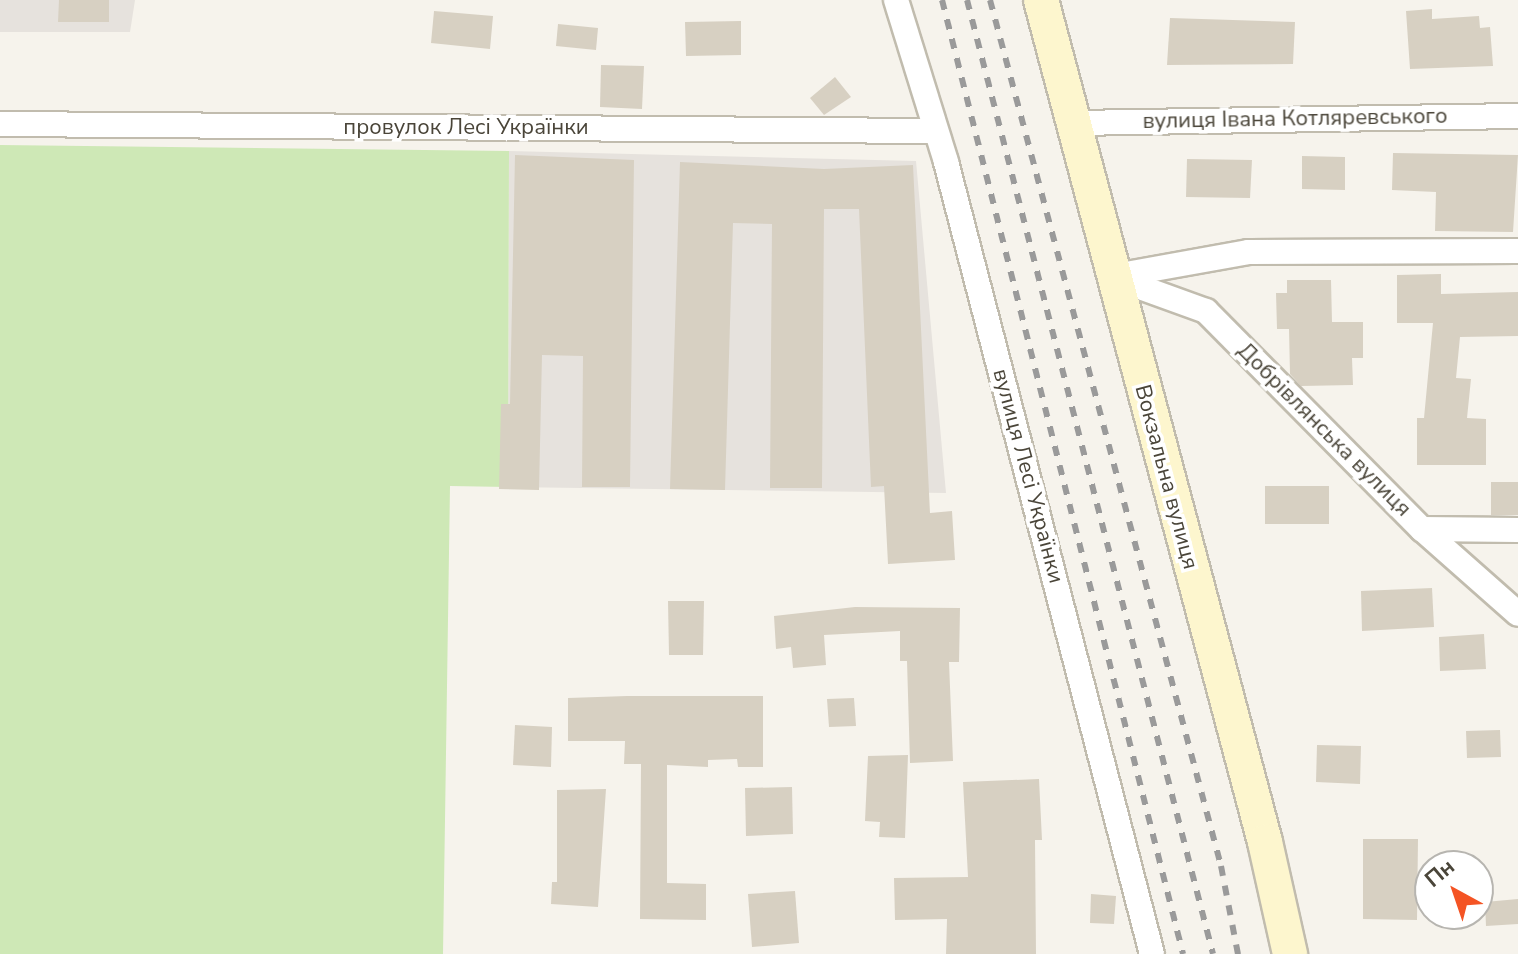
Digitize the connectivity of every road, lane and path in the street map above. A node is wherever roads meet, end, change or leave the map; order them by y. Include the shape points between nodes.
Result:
1 (896, 0) edge
2 (1041, 0) edge
3 (1518, 116) edge
4 (1073, 123) junction
5 (0, 124) edge
6 (932, 131) junction
7 (1518, 251) edge
8 (1112, 277) junction
9 (1422, 529) junction
10 (1518, 530) edge
11 (1518, 614) edge
12 (1152, 954) edge
13 (1290, 954) edge

1 - 6 street, вулиця Лесі Українки
2 - 4 street, Вокзальна вулиця
3 - 4 street, вулиця Івана Котляревського
4 - 8 street, Вокзальна вулиця
5 - 6 street, провулок Лесі Українки
6 - 12 street, вулиця Лесі Українки via 946,162
7 - 8 street via 1248,252
8 - 9 street, Добрівлянська вулиця via 1206,311
8 - 13 street, Вокзальна вулиця via 1265,842
9 - 10 street
9 - 11 street, Добрівлянська вулиця

